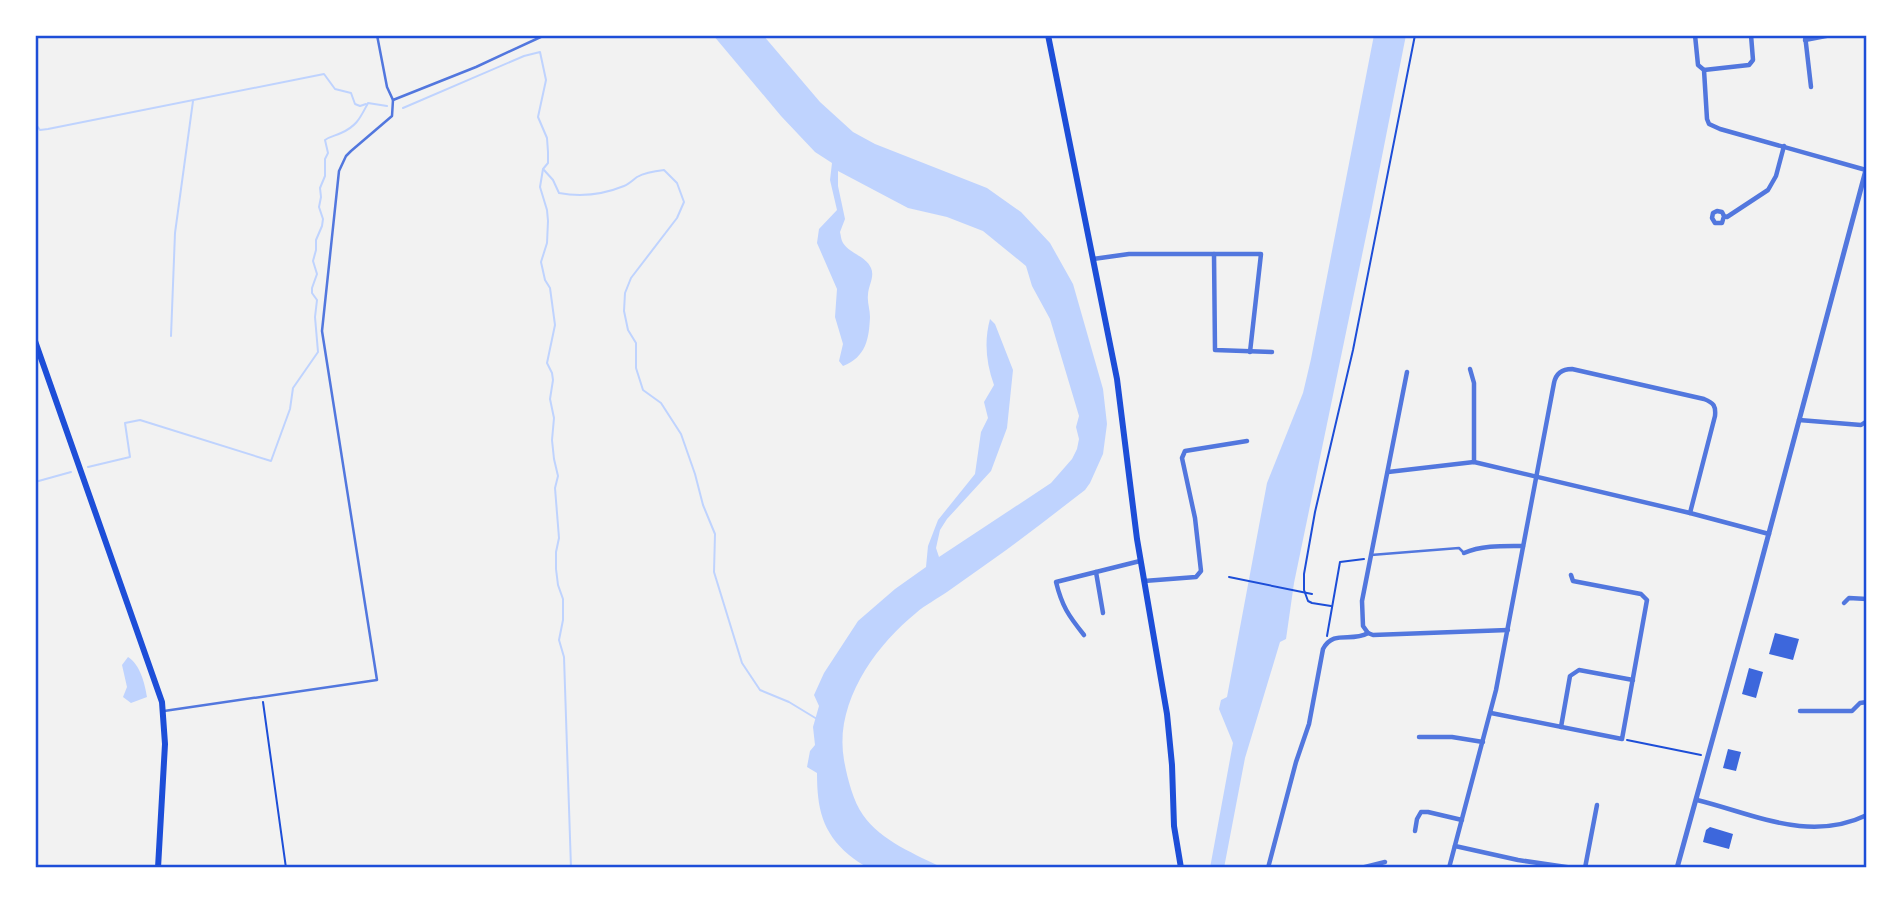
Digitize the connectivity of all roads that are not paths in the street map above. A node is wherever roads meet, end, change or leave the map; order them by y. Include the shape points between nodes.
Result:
1 (377, 35) edge
2 (545, 35) edge
3 (1048, 35) edge
4 (1695, 35) edge
5 (1751, 35) edge
6 (1831, 35) edge
7 (1805, 38) edge
8 (1704, 70) junction
9 (1811, 88) dead end
10 (393, 100) junction
11 (1784, 146) junction
12 (1867, 168) edge
13 (1724, 216) dead end
14 (1214, 254) junction
15 (1093, 259) junction
16 (35, 341) edge
17 (1250, 352) junction
18 (1272, 352) dead end
19 (1470, 369) dead end
20 (1407, 372) dead end
21 (1799, 420) junction
22 (1867, 421) edge
23 (1247, 441) dead end
24 (1474, 462) junction
25 (1388, 472) junction
26 (1536, 478) junction
27 (1690, 513) junction
28 (1769, 534) junction
29 (1523, 546) junction
30 (1464, 552) joint
31 (1371, 557) junction
32 (1140, 561) junction
33 (1096, 572) junction
34 (1571, 575) dead end
35 (1144, 581) junction
36 (1867, 599) edge
37 (1844, 603) dead end
38 (1103, 613) dead end
39 (1508, 630) junction
40 (1368, 633) junction
41 (1084, 635) dead end
42 (1633, 680) junction
43 (1867, 702) edge
44 (164, 710) junction
45 (1800, 710) dead end
46 (1491, 713) junction
47 (1561, 727) junction
48 (1419, 737) dead end
49 (1483, 742) junction
50 (1697, 800) junction
51 (1597, 805) dead end
52 (1867, 815) edge
53 (1462, 820) junction
54 (1415, 831) dead end
55 (1455, 846) junction
56 (1385, 862) dead end
57 (1538, 866) edge
58 (158, 868) edge
59 (1181, 868) edge
60 (1268, 868) edge
61 (1361, 868) edge
62 (1449, 868) edge
63 (1573, 868) edge
64 (1585, 868) edge
65 (1677, 868) edge

1 - 10 lane
2 - 10 lane
3 - 15 main road
4 - 8 street via 1698,65
5 - 8 street via 1753,60 1749,65
6 - 7 street
7 - 9 street
8 - 11 street via 1709,124
10 - 44 lane via 392,116 352,151 339,170 322,331 377,680
11 - 12 street
11 - 13 street via 1768,190
12 - 21 street
14 - 15 street via 1129,254
14 - 17 street via 1214,350
14 - 17 street via 1261,254
15 - 32 main road via 1117,379
16 - 44 main road
17 - 18 street
19 - 24 street
20 - 25 street
21 - 22 street via 1861,425
21 - 28 street
23 - 35 street via 1185,451 1182,458 1201,571 1196,577
24 - 25 street
24 - 26 street
25 - 31 street
26 - 27 street
26 - 27 street via 1555,378 1572,369 1712,402 1716,410
26 - 29 street
27 - 28 street
28 - 50 street
29 - 30 street
29 - 39 street
30 - 31 lane via 1459,548
31 - 40 street via 1362,601 1363,626
32 - 33 street
32 - 35 main road
33 - 38 street
33 - 41 street via 1056,582 1066,612
34 - 42 street via 1573,581 1646,597
35 - 59 main road via 1167,714
36 - 37 street via 1849,598
39 - 40 street
39 - 46 street
40 - 60 street via 1333,638 1323,649 1309,724
42 - 47 street via 1575,671 1570,676
42 - 47 street via 1622,739
43 - 45 street via 1852,711
44 - 58 main road
46 - 47 street
46 - 49 street
48 - 49 street
49 - 53 street
50 - 52 street via 1805,827 1831,827
50 - 65 street
51 - 64 street
53 - 54 street via 1428,811 1417,819
53 - 55 street
55 - 57 street
55 - 62 street
56 - 61 street
57 - 63 street

